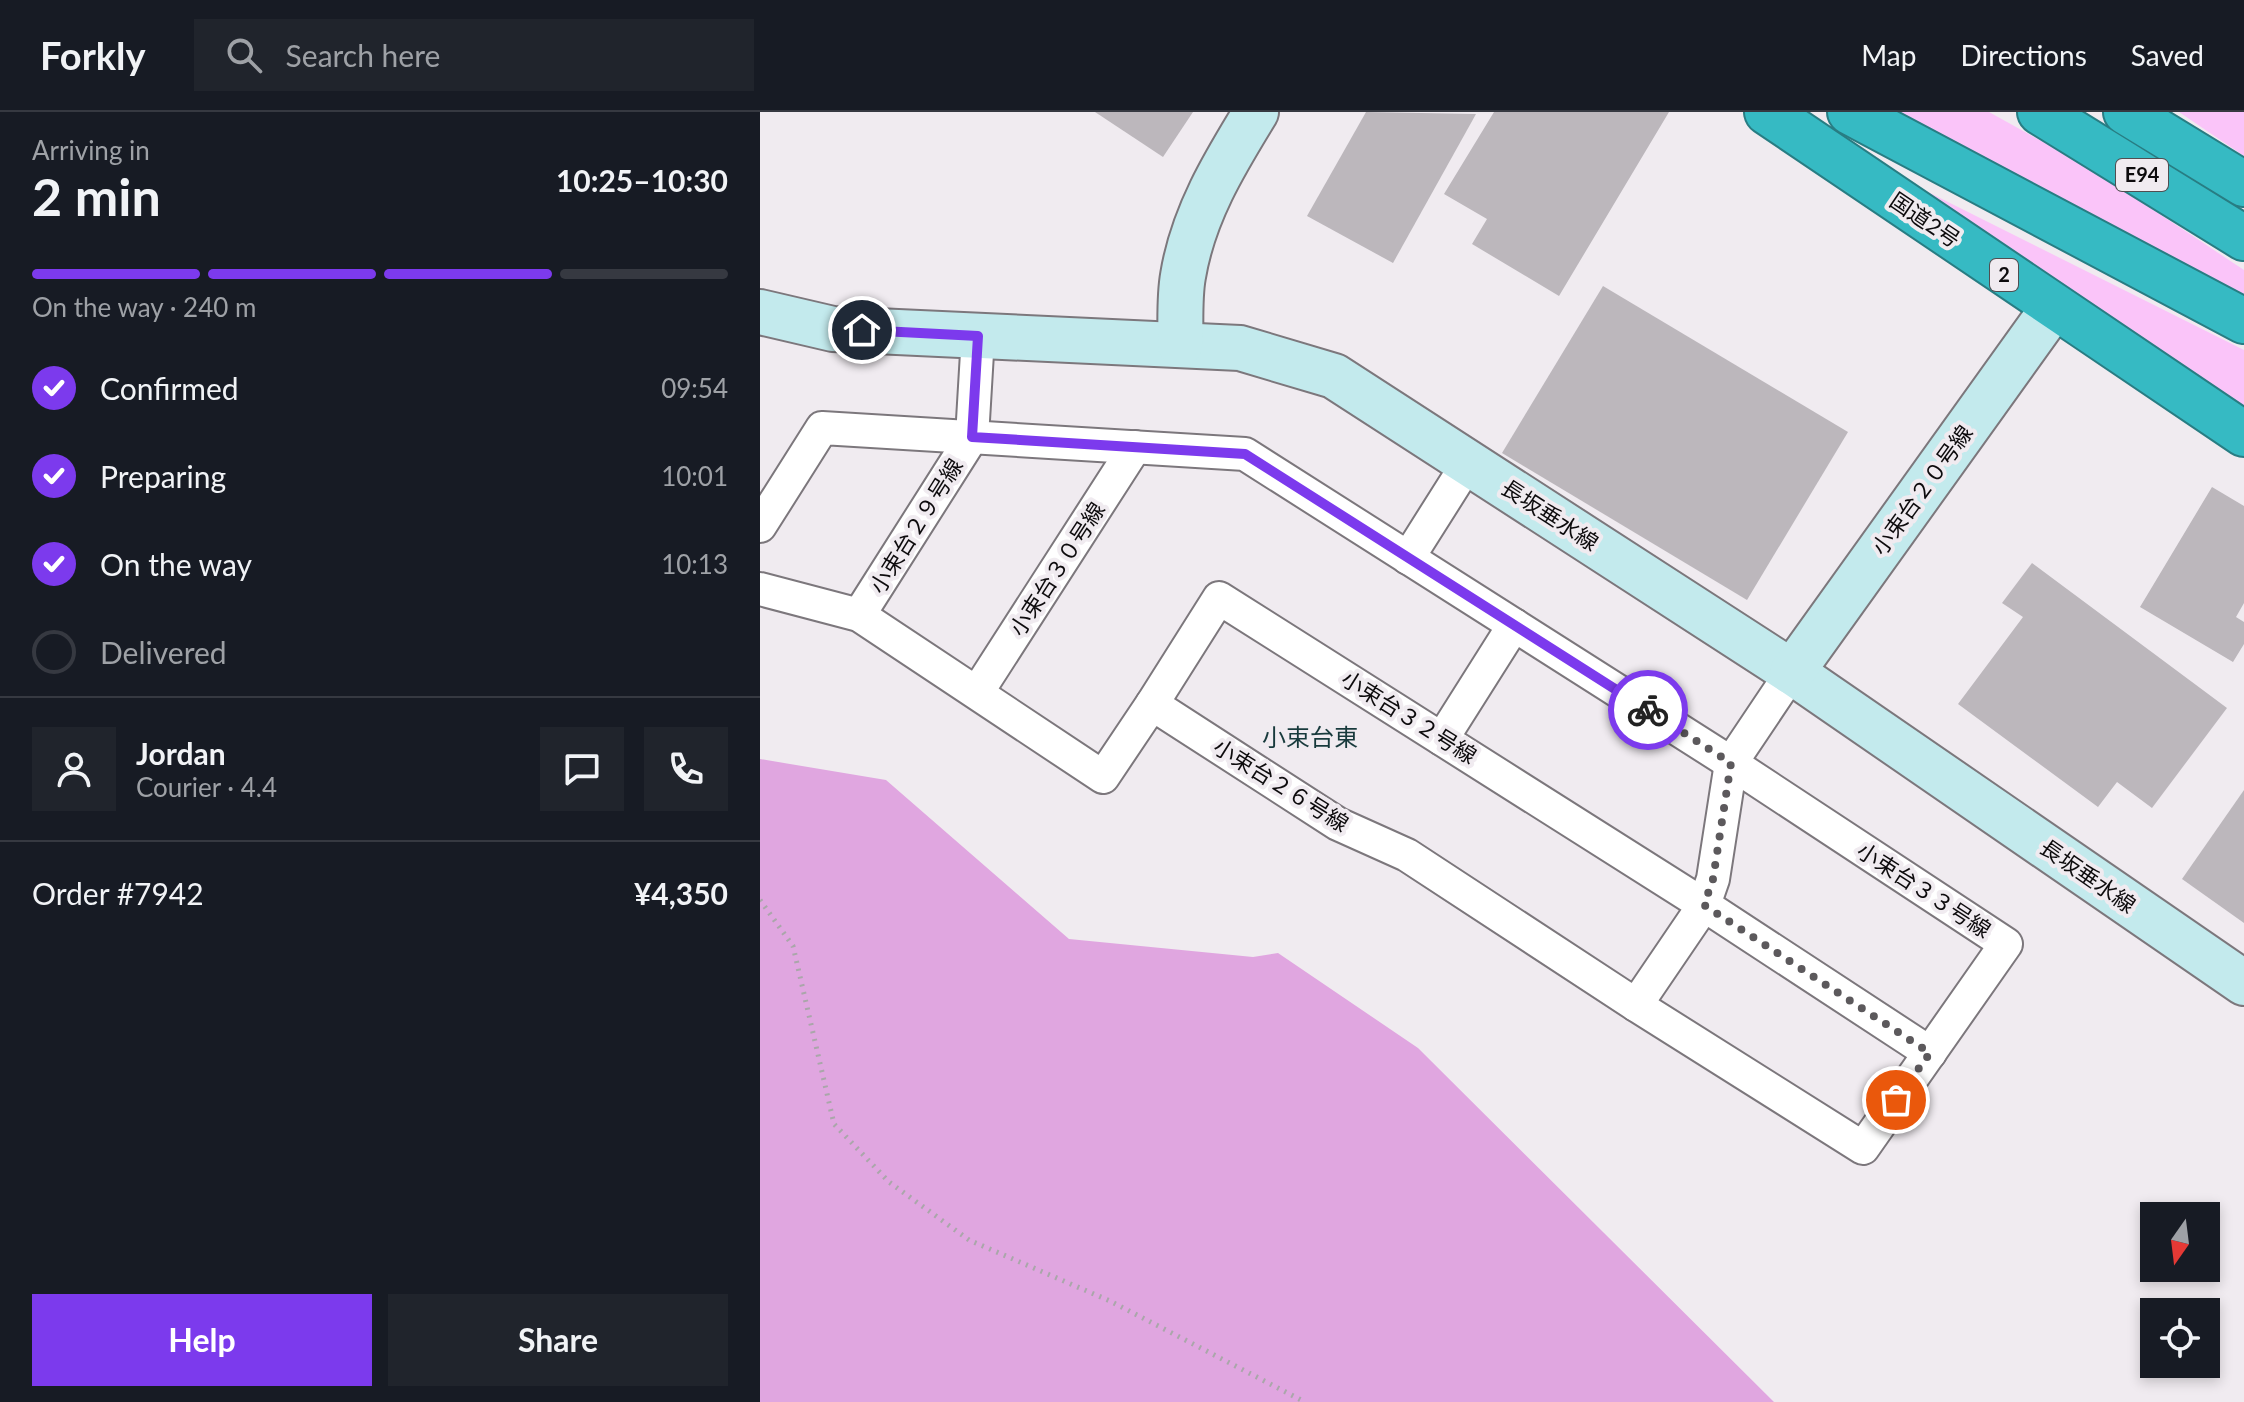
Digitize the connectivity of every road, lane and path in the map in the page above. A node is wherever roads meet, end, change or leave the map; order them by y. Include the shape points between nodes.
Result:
1 (1256, 112) edge
2 (1767, 112) edge
3 (1850, 112) edge
4 (2040, 112) edge
5 (2126, 112) edge
6 (2244, 184) edge
7 (2244, 238) edge
8 (2053, 308) junction
9 (760, 312) edge
10 (2244, 321) edge
11 (978, 336) junction
12 (1180, 345) junction
13 (2244, 434) edge
14 (972, 437) junction
15 (1135, 447) junction
16 (1468, 463) junction
17 (760, 526) edge
18 (1408, 558) junction
19 (760, 589) edge
20 (859, 615) junction
21 (1514, 625) junction
22 (1792, 672) junction
23 (978, 691) junction
24 (1152, 704) junction
25 (1442, 739) junction
26 (1731, 763) junction
27 (760, 900) edge
28 (1704, 905) junction
29 (2244, 983) edge
30 (1636, 1005) junction
31 (1930, 1053) junction
32 (1305, 1402) edge

1 - 12 main road via 1215,179 1195,229 1182,278
2 - 8 highway, 国道2号 / 2
3 - 10 highway
4 - 7 highway, E94
5 - 6 highway, E94
8 - 13 highway, 国道2号 / 2
8 - 22 main road, 小束台２０号線
9 - 11 main road, 長坂垂水線 via 833,329
11 - 12 main road, 長坂垂水線
11 - 14 street
12 - 16 main road, 長坂垂水線 via 1240,348 1334,376
14 - 15 street
14 - 17 street via 822,428
14 - 20 street, 小束台２９号線
15 - 18 street via 1245,454
15 - 23 street, 小束台３０号線
16 - 18 street
16 - 22 main road, 長坂垂水線
18 - 21 street
19 - 20 street
20 - 23 street
21 - 25 street
21 - 26 street
22 - 26 street
22 - 29 main road, 長坂垂水線
23 - 24 street via 1103,777
24 - 25 street, 小束台３２号線 via 1219,598
24 - 30 street, 小束台２６号線 via 1338,824 1407,855
25 - 28 street, 小束台３２号線
26 - 28 street
26 - 31 street, 小束台３３号線 via 2006,944
27 - 32 path via 793,946 834,1124 889,1182 969,1240 1110,1301
28 - 30 street
28 - 31 street, 小束台３２号線
30 - 31 street, 小束台３３号線 via 1863,1148

